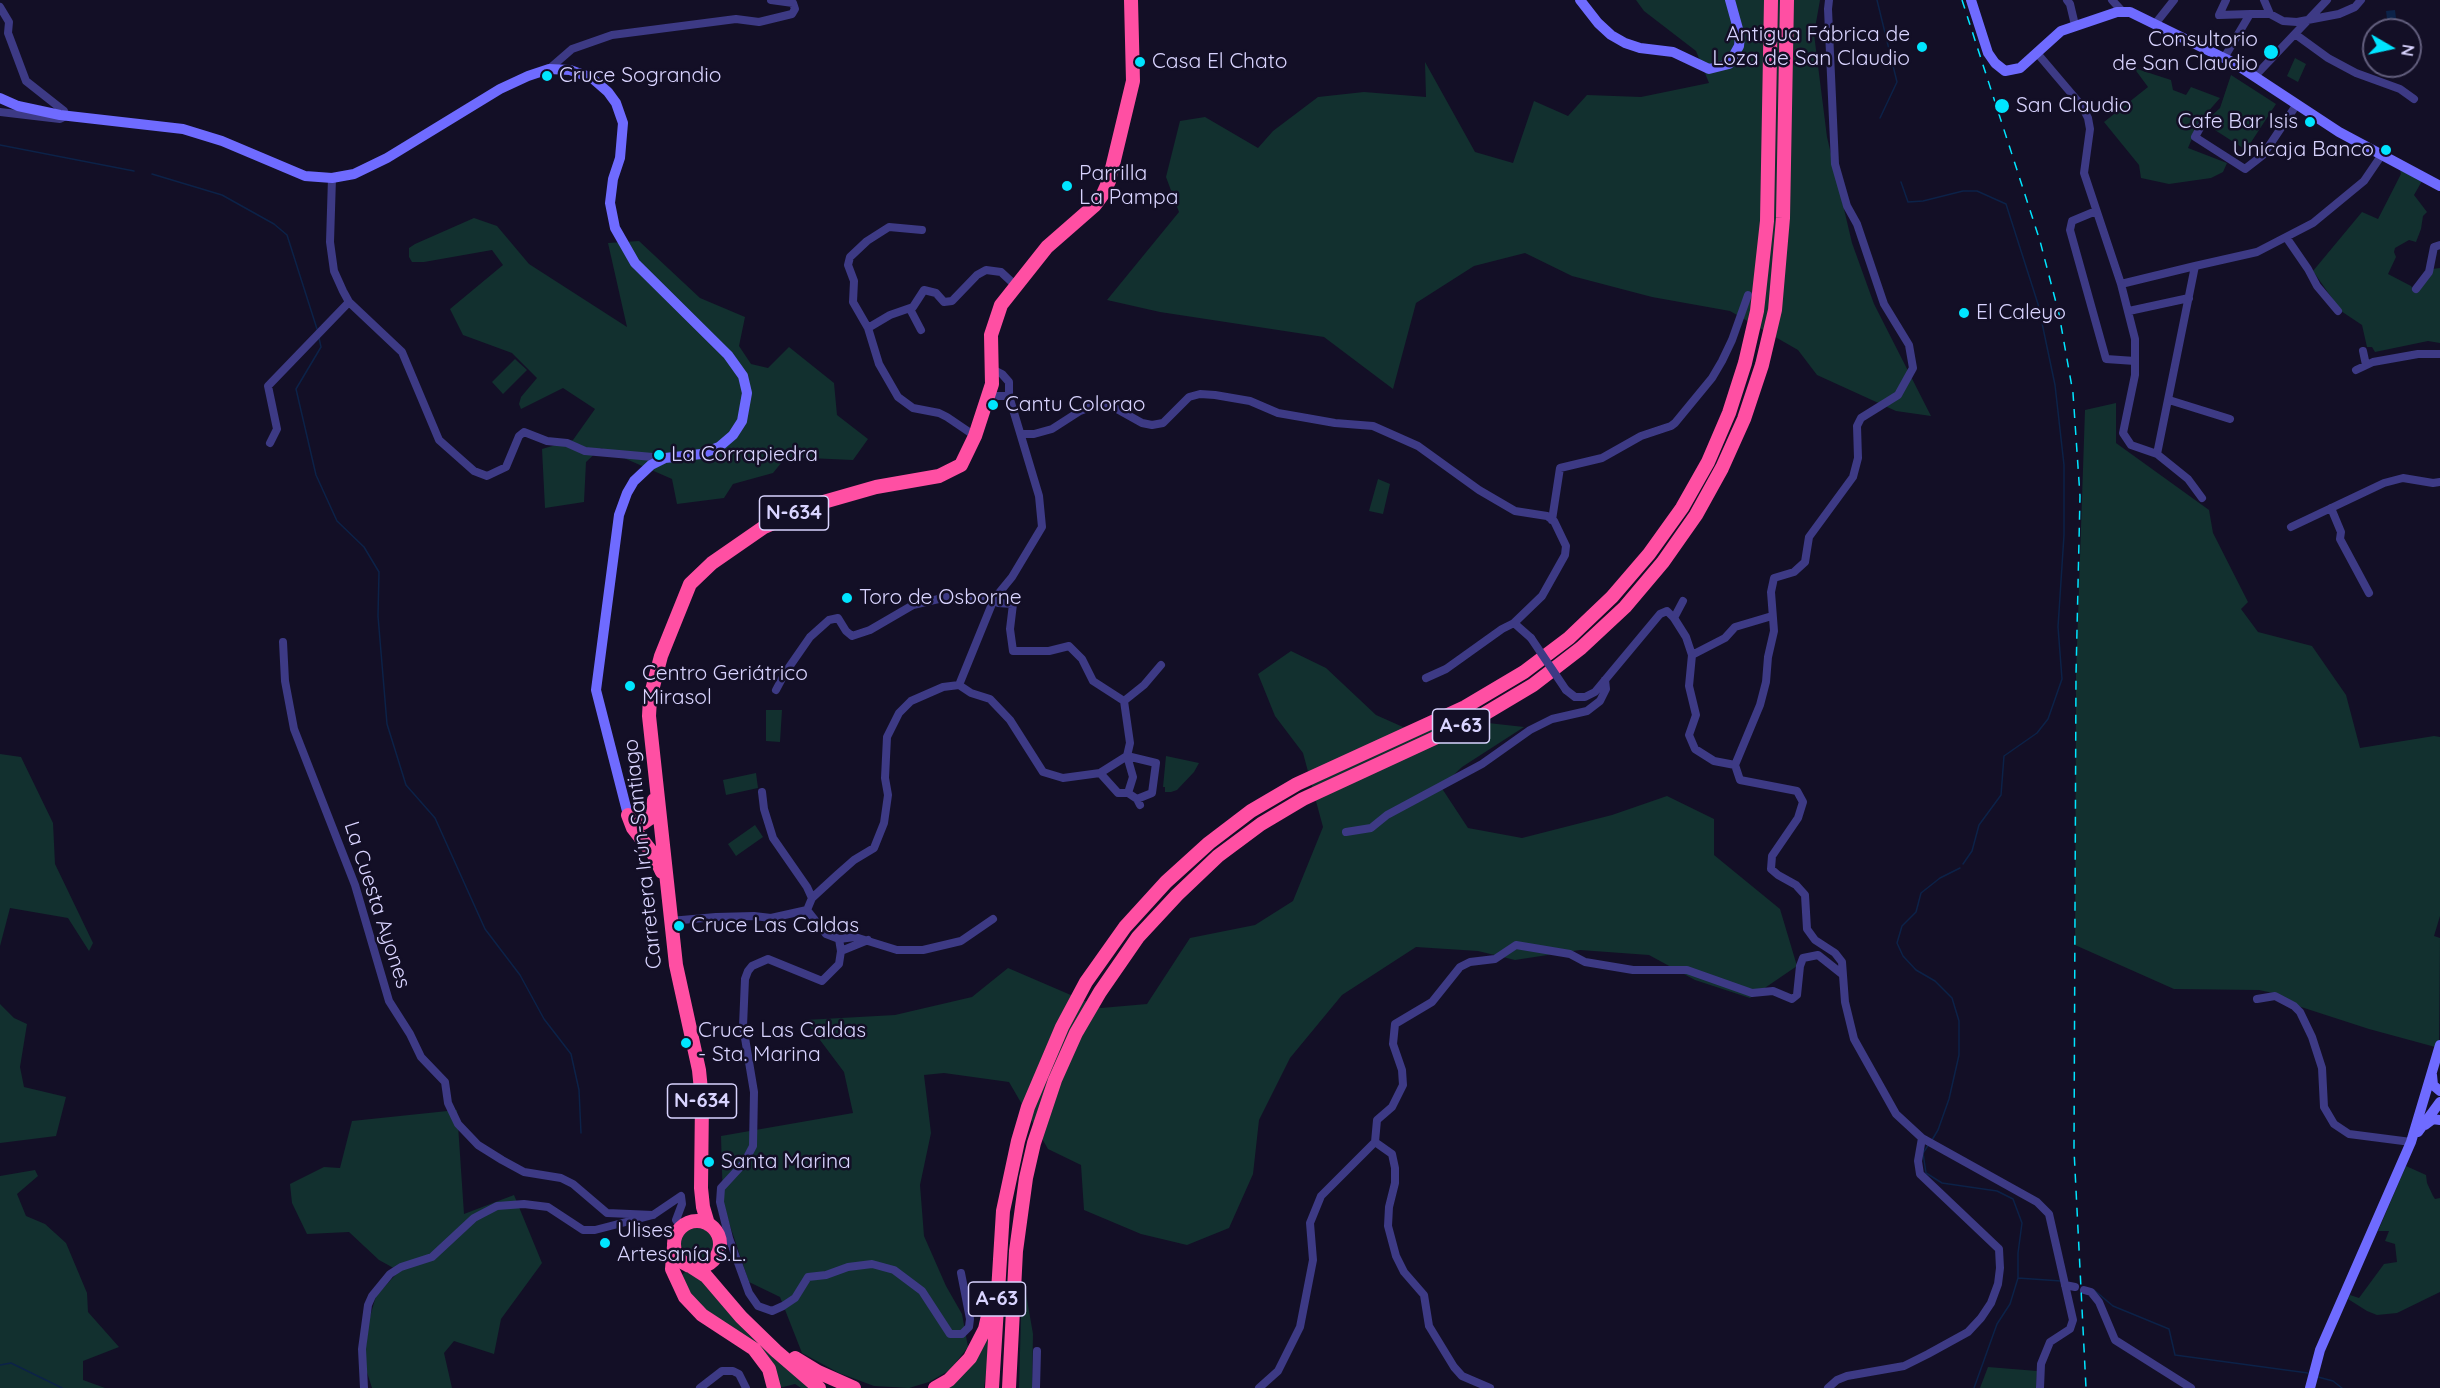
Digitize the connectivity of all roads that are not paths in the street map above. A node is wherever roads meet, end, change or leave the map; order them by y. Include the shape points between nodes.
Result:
1 (771, 0) edge
2 (1131, 0) edge
3 (1580, 0) edge
4 (1730, 0) edge
5 (1771, 0) edge
6 (1787, 0) edge
7 (1829, 0) edge
8 (1971, 0) edge
9 (2067, 0) edge
10 (2112, 0) edge
11 (2174, 0) edge
12 (2226, 0) edge
13 (2264, 0) edge
14 (2361, 0) edge
15 (2327, 2) edge
16 (0, 7) edge
17 (2122, 11) junction
18 (2342, 12) junction
19 (2250, 14) junction
20 (2270, 14) junction
21 (2326, 17) junction
22 (2308, 19) junction
23 (2155, 24) junction
24 (2075, 25) junction
25 (2295, 34) junction
26 (2037, 53) junction
27 (2224, 58) junction
28 (549, 69) junction
29 (2255, 76) junction
30 (0, 99) edge
31 (2414, 99) dead end
32 (2297, 104) junction
33 (0, 112) edge
34 (66, 116) junction
35 (2201, 126) dead end
36 (2381, 156) junction
37 (332, 178) junction
38 (2440, 186) edge
39 (2096, 211) junction
40 (922, 230) dead end
41 (2286, 237) junction
42 (2440, 245) edge
43 (2195, 266) junction
44 (2121, 284) junction
45 (1015, 285) junction
46 (2416, 289) dead end
47 (1748, 295) dead end
48 (2189, 298) junction
49 (349, 302) junction
50 (910, 309) junction
51 (2129, 311) junction
52 (2338, 311) dead end
53 (868, 328) junction
54 (921, 330) dead end
55 (2363, 351) dead end
56 (2440, 354) edge
57 (2135, 361) junction
58 (2366, 364) junction
59 (992, 369) junction
60 (2356, 370) dead end
61 (988, 396) junction
62 (1009, 396) junction
63 (2169, 400) junction
64 (2230, 419) dead end
65 (1021, 434) junction
66 (975, 436) junction
67 (270, 443) dead end
68 (2157, 454) junction
69 (665, 458) junction
70 (2440, 482) edge
71 (2202, 498) dead end
72 (2331, 508) junction
73 (1552, 520) junction
74 (2291, 526) dead end
75 (2370, 593) dead end
76 (994, 599) junction
77 (1683, 601) dead end
78 (1772, 616) junction
79 (1674, 618) junction
80 (1514, 623) junction
81 (283, 642) dead end
82 (1692, 656) junction
83 (1161, 665) dead end
84 (1426, 678) dead end
85 (1605, 680) junction
86 (959, 685) junction
87 (776, 690) dead end
88 (1124, 701) junction
89 (1127, 756) junction
90 (653, 757) junction
91 (1735, 765) junction
92 (1100, 772) junction
93 (762, 792) dead end
94 (1128, 793) junction
95 (628, 815) joint
96 (641, 830) junction
97 (1346, 832) dead end
98 (662, 833) junction
99 (668, 896) junction
100 (812, 898) junction
101 (807, 910) junction
102 (993, 919) dead end
103 (670, 921) junction
104 (839, 939) junction
105 (868, 940) junction
106 (841, 951) junction
107 (1842, 974) junction
108 (2257, 999) dead end
109 (2440, 1044) edge
110 (2432, 1072) junction
111 (2429, 1084) junction
112 (2440, 1091) edge
113 (2438, 1105) edge
114 (2440, 1120) edge
115 (2419, 1126) junction
116 (1925, 1139) junction
117 (1375, 1142) junction
118 (2411, 1142) junction
119 (701, 1188) junction
120 (1003, 1210) junction
121 (652, 1215) junction
122 (708, 1224) junction
123 (685, 1225) junction
124 (725, 1239) junction
125 (674, 1246) junction
126 (714, 1261) junction
127 (689, 1266) junction
128 (961, 1273) dead end
129 (677, 1280) junction
130 (2066, 1285) junction
131 (2075, 1287) dead end
132 (2084, 1290) dead end
133 (719, 1291) junction
134 (756, 1332) junction
135 (1036, 1351) dead end
136 (364, 1388) edge
137 (700, 1388) edge
138 (746, 1388) edge
139 (774, 1388) edge
140 (819, 1388) edge
141 (854, 1388) edge
142 (935, 1388) edge
143 (992, 1388) edge
144 (1010, 1388) edge
145 (1036, 1388) edge
146 (1259, 1388) edge
147 (1490, 1388) edge
148 (1828, 1388) edge
149 (2040, 1388) edge
150 (2191, 1388) edge
151 (2310, 1388) edge

1 - 28 street via 793,3 795,9 792,14 759,22 736,18 612,35 572,49
2 - 45 highway, Carretera Irún-Santiago / N-634 via 1133,81 1109,181 1095,205 1062,232
3 - 4 street via 1598,24 1624,43 1673,52 1708,69 1729,64 1739,46
5 - 120 highway, A-63 via 1767,221 1757,311 1729,413 1682,508 1649,555 1612,597 1569,638 1524,672 1465,707 1297,784 1251,811 1166,882 1125,927 1086,982 1062,1027 1028,1107
6 - 144 highway, A-63 via 1783,218 1774,310 1762,365 1744,419 1696,515 1625,607 1533,685 1476,719 1313,794 1261,824 1218,856 1138,937 1076,1032 1040,1122 1026,1178 1016,1251
7 - 78 street via 1834,164 1884,304 1909,345 1912,368 1898,395 1861,418 1853,477 1809,537 1805,562 1794,572 1774,578
8 - 26 street via 1995,63 2005,71 2020,68
9 - 24 street
10 - 17 street
11 - 23 street
12 - 19 street via 2219,15
13 - 20 street
14 - 18 street
15 - 18 street
15 - 21 street via 2322,11
15 - 22 street
16 - 34 street via 9,22 8,33 26,81
17 - 23 street
17 - 24 street
18 - 21 street
19 - 20 street
19 - 27 street
20 - 22 street via 2283,21
21 - 22 street
22 - 25 street
23 - 27 street
24 - 26 street via 2056,34
25 - 29 street
25 - 31 street via 2328,58 2400,89
26 - 39 street via 2088,118 2084,173
27 - 29 street
28 - 37 street via 500,89 387,158 354,174
28 - 69 street via 570,70 592,78 616,103 623,136 610,203 615,228 635,263 728,355 743,376 746,408 733,435 719,447 701,454
29 - 32 street
30 - 34 street
32 - 35 street via 2263,155 2245,169 2194,137
32 - 36 street
33 - 34 street via 60,119
34 - 37 street via 183,129 305,176
36 - 38 street
36 - 41 street via 2364,181 2313,224
37 - 49 street via 330,242 334,271
39 - 44 street
39 - 57 street via 2072,221 2070,230 2106,359
40 - 53 street via 889,228 850,257 853,302
41 - 43 street via 2257,252
41 - 52 street
42 - 46 street via 2434,247 2429,272
43 - 44 street
43 - 48 street
44 - 51 street
45 - 50 street via 1001,272 986,270 952,301 944,302 928,290 921,292
45 - 59 highway, Carretera Irún-Santiago / N-634 via 1001,305 994,325
47 - 73 street via 1722,361 1675,423 1602,458 1560,468
48 - 51 street
48 - 63 street
49 - 67 street via 268,386 277,429
49 - 69 street via 402,352 440,440 484,476 506,467 519,436 525,432 585,451
50 - 53 street
50 - 54 street
51 - 57 street
53 - 66 street via 876,358 898,397 913,408 947,417
55 - 58 street
56 - 58 street
57 - 68 street via 2123,433 2131,445
58 - 60 street
59 - 61 highway, Carretera Irún-Santiago / N-634
59 - 62 street via 1009,382
61 - 62 street
61 - 66 highway, Carretera Irún-Santiago / N-634
62 - 65 street
63 - 64 street
63 - 68 street
65 - 73 street via 1052,429 1080,411 1103,405 1142,423 1163,423 1190,397 1215,394 1301,417 1373,426 1418,446 1515,511
65 - 76 street via 1039,496 1042,527
66 - 90 highway, Carretera Irún-Santiago / N-634 via 964,459 953,470 876,487 785,516 698,574 675,617 654,677 649,716
68 - 71 street via 2188,479
69 - 95 street via 634,481 619,515 596,690
70 - 72 street via 2403,478
72 - 74 street
72 - 75 street via 2340,539
73 - 80 street via 1566,546 1565,555 1542,596
76 - 86 street
76 - 87 street via 947,597 913,605 852,636 838,618 829,620 784,672
76 - 88 street via 1013,604 1012,651 1049,651 1069,646 1082,659 1093,681
77 - 79 street
78 - 82 street via 1735,627 1725,638
78 - 91 street via 1774,631 1760,705
79 - 82 street
79 - 85 street via 1667,611 1660,614
80 - 84 street
80 - 85 street, bridge via 1531,638 1566,690 1575,696 1595,692
81 - 121 street, La Cuesta Ayones via 294,729 355,885 389,1001 421,1057 445,1082 448,1103 458,1124 478,1145 502,1160 524,1172 561,1178 607,1212
82 - 91 street via 1689,686 1696,715 1689,735 1695,749 1714,761
83 - 88 street
85 - 97 street via 1606,689 1600,700 1587,711 1552,719 1530,730 1482,764 1387,814 1371,828
86 - 92 street via 990,699 1010,720 1043,772 1062,778
86 - 100 street via 943,687 910,701 898,713 887,737 888,795 884,823 874,848 854,860
88 - 89 street via 1130,743
89 - 92 street
89 - 94 street via 1133,777
89 - 94 street via 1156,763 1152,793 1140,796 1139,802
90 - 96 highway via 654,810
90 - 98 highway, Carretera Irún-Santiago / N-634
91 - 107 street via 1740,780 1797,791 1803,802 1798,818 1772,856 1771,869 1805,895 1807,929 1842,962
92 - 94 street via 1118,793
93 - 100 street via 773,838
95 - 96 highway
96 - 98 highway via 643,839
96 - 99 highway via 662,873
98 - 99 highway, Carretera Irún-Santiago / N-634
99 - 103 highway, Carretera Irún-Santiago / N-634
100 - 101 street
101 - 103 street via 771,918
101 - 104 street via 826,934
102 - 105 street via 961,941 923,950 897,950
103 - 119 highway, Carretera Irún-Santiago / N-634 via 681,995 699,1070
104 - 105 street
104 - 106 street
105 - 106 street
106 - 124 street via 839,964 822,981 768,959 748,970 743,1026 754,1092 753,1146 744,1163 721,1188
107 - 116 street via 1854,1039 1896,1114
107 - 117 street via 1818,956 1803,958 1797,995 1792,999 1773,991 1752,993 1687,970 1633,970 1516,945 1495,959 1460,967 1432,1002 1395,1024 1393,1044 1403,1085 1392,1107 1377,1120
108 - 118 street via 2275,996 2300,1012 2322,1068 2324,1107 2334,1124 2349,1134
109 - 110 street
110 - 111 street
110 - 112 street via 2433,1085
111 - 113 street
111 - 115 street
113 - 115 street
114 - 118 street via 2429,1120
115 - 118 street
116 - 130 street via 2037,1202 2049,1214
116 - 148 street via 1918,1161 1920,1174 1999,1249 2000,1268 1991,1303 1968,1332 1928,1354 1904,1366 1847,1376
117 - 146 street via 1320,1196 1310,1222 1313,1260 1300,1328 1278,1371
117 - 147 street via 1392,1154 1395,1168 1388,1226 1396,1256 1424,1296 1429,1326 1454,1367 1462,1377
118 - 151 street via 2320,1350
119 - 122 highway, Carretera Irún-Santiago / N-634
119 - 123 highway, Carretera Irún-Santiago / N-634
120 - 142 highway via 985,1329 970,1358 949,1380
120 - 143 highway, A-63
121 - 123 street via 681,1196 676,1220
121 - 136 street via 595,1230 584,1230 560,1213 535,1205 497,1206 474,1218 432,1257 390,1274 372,1296 362,1349
122 - 123 highway via 699,1221
122 - 124 highway, N-634
123 - 125 highway, N-634
124 - 126 highway
124 - 128 street via 749,1293 758,1306 772,1311 795,1298 808,1277 872,1264 894,1270 922,1291 950,1334 962,1334 970,1319
125 - 127 highway via 680,1261
125 - 129 highway via 672,1269
126 - 127 highway via 700,1268
126 - 133 highway
127 - 129 highway
127 - 133 highway via 706,1276
129 - 139 highway via 698,1312 760,1356 769,1369
130 - 131 street
130 - 149 street via 2073,1320 2070,1329 2050,1342 2041,1365
132 - 150 street via 2099,1302 2115,1340
133 - 134 highway
134 - 140 highway
134 - 141 highway via 804,1364
135 - 145 street
137 - 138 street via 722,1371 739,1374

